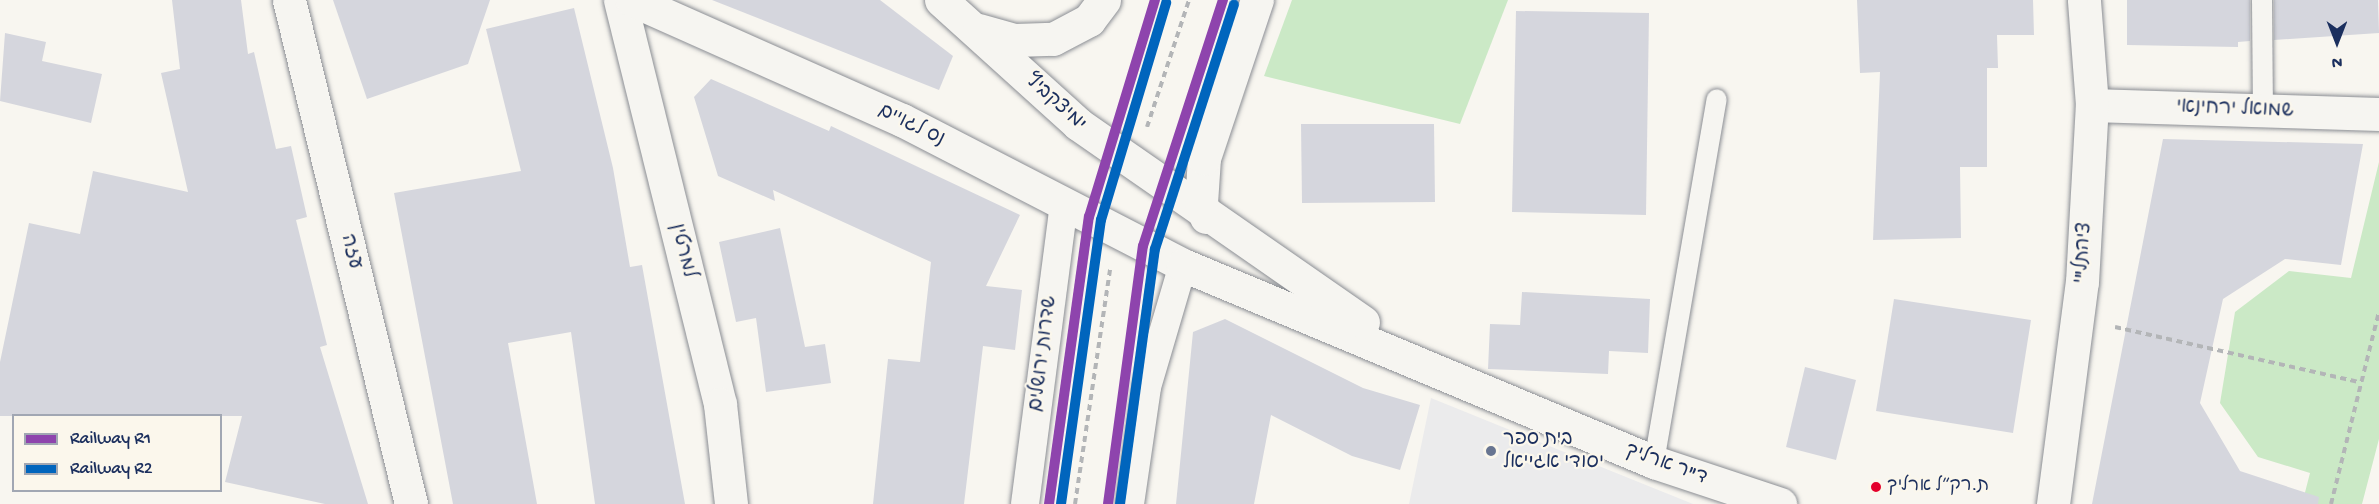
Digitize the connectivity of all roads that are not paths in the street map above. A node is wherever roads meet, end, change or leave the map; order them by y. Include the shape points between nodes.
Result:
1 (289, 0) edge
2 (620, 0) edge
3 (632, 0) edge
4 (941, 0) edge
5 (1104, 0) edge
6 (1257, 0) edge
7 (2085, 0) edge
8 (2262, 0) edge
9 (973, 28) junction
10 (1717, 99) dead end
11 (2092, 105) junction
12 (2263, 110) junction
13 (2379, 114) edge
14 (1064, 204) junction
15 (1206, 217) junction
16 (1183, 265) junction
17 (1421, 361) junction
18 (1654, 462) junction
19 (411, 504) edge
20 (731, 504) edge
21 (1026, 504) edge
22 (1130, 504) edge
23 (1780, 504) edge
24 (2053, 504) edge

1 - 19 street, עזה
2 - 20 street, למרטין via 720,404
3 - 14 street, נס לגויים via 902,120
4 - 9 street, מיצקביץ'
5 - 9 street via 1089,20 1053,39 1015,40
6 - 15 street via 1204,158 1201,203
7 - 11 street, ציהתל"י
8 - 12 lane
9 - 15 street, מיצקביץ' via 1078,124
10 - 18 lane
11 - 12 street, שמואל ירחינאי
11 - 24 street, ציהתל"י via 2082,282
12 - 13 street, שמואל ירחינאי
14 - 16 street, נס לגויים
14 - 21 street, שדרות ירושלים
15 - 17 street, ד"ר ארליך
16 - 17 street, ד"ר ארליך
16 - 22 street via 1147,387
17 - 18 street, ד"ר ארליך
18 - 23 street, ד"ר ארליך

